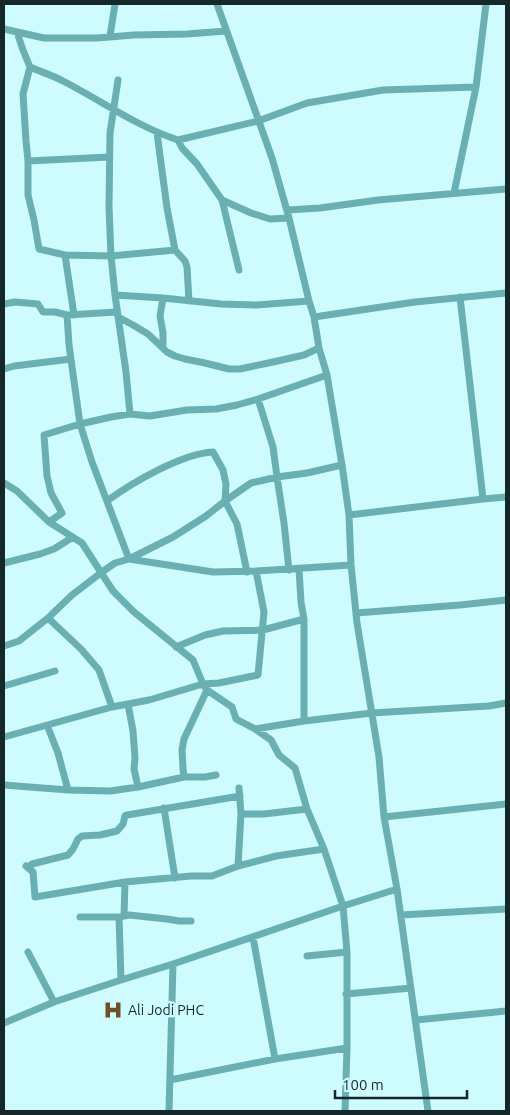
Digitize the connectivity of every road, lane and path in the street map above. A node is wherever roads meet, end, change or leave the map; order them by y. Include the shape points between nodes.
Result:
1 (115, 4) edge
2 (217, 4) edge
3 (486, 4) edge
4 (4, 29) edge
5 (226, 31) junction
6 (17, 32) junction
7 (110, 36) junction
8 (30, 67) junction
9 (118, 80) dead end
10 (476, 86) junction
11 (114, 111) junction
12 (258, 121) junction
13 (157, 133) junction
14 (178, 140) junction
15 (109, 157) junction
16 (28, 161) junction
17 (506, 189) edge
18 (454, 193) junction
19 (222, 200) junction
20 (287, 210) junction
21 (289, 218) junction
22 (175, 250) junction
23 (65, 256) junction
24 (111, 256) junction
25 (239, 270) dead end
26 (506, 293) edge
27 (115, 295) junction
28 (163, 298) junction
29 (460, 298) junction
30 (189, 301) junction
31 (308, 302) junction
32 (4, 304) edge
33 (70, 315) junction
34 (118, 315) junction
35 (314, 317) junction
36 (162, 348) junction
37 (319, 348) junction
38 (71, 359) junction
39 (4, 369) edge
40 (327, 375) junction
41 (258, 399) junction
42 (130, 414) junction
43 (80, 424) junction
44 (342, 465) junction
45 (277, 477) junction
46 (4, 483) edge
47 (506, 497) edge
48 (484, 499) junction
49 (225, 500) junction
50 (107, 501) junction
51 (349, 515) junction
52 (49, 522) junction
53 (73, 537) junction
54 (129, 559) junction
55 (4, 563) edge
56 (351, 565) junction
57 (299, 569) junction
58 (289, 570) junction
59 (102, 572) junction
60 (248, 572) junction
61 (256, 572) junction
62 (506, 600) edge
63 (356, 613) junction
64 (48, 618) junction
65 (304, 619) junction
66 (263, 630) junction
67 (4, 646) edge
68 (176, 647) junction
69 (55, 671) dead end
70 (203, 684) junction
71 (4, 686) edge
72 (208, 690) junction
73 (506, 703) edge
74 (128, 704) junction
75 (112, 707) junction
76 (372, 713) junction
77 (304, 721) junction
78 (47, 725) junction
79 (255, 729) junction
80 (4, 737) edge
81 (216, 775) dead end
82 (184, 777) junction
83 (4, 785) edge
84 (138, 787) junction
85 (68, 790) junction
86 (506, 804) edge
87 (164, 808) junction
88 (307, 809) junction
89 (241, 814) junction
90 (384, 817) junction
91 (324, 848) junction
92 (238, 866) junction
93 (175, 878) junction
94 (125, 882) junction
95 (397, 889) junction
96 (343, 906) junction
97 (506, 909) edge
98 (401, 915) junction
99 (121, 916) junction
100 (80, 917) dead end
101 (191, 921) dead end
102 (253, 936) junction
103 (28, 952) dead end
104 (347, 952) junction
105 (306, 956) dead end
106 (173, 964) junction
107 (121, 980) junction
108 (411, 988) junction
109 (346, 994) junction
110 (54, 1002) junction
111 (506, 1011) edge
112 (416, 1020) junction
113 (4, 1022) edge
114 (347, 1048) junction
115 (275, 1059) junction
116 (170, 1080) junction
117 (169, 1111) edge
118 (345, 1111) edge
119 (428, 1111) edge

1 - 7 street
2 - 5 street
3 - 10 street
4 - 6 street
5 - 7 street
5 - 12 street
6 - 7 street via 44,38
6 - 8 street
8 - 11 street via 51,74
8 - 16 street via 23,94
9 - 11 street
10 - 12 street via 383,90 307,103
10 - 18 street
11 - 13 street
11 - 15 street
12 - 14 street
12 - 20 street
13 - 14 street
13 - 22 street
14 - 19 street
15 - 16 street
15 - 24 street
16 - 23 street via 28,195 39,249
17 - 18 street
18 - 20 street
19 - 21 street via 270,219
19 - 25 street
20 - 21 street
21 - 31 street
22 - 24 street
22 - 30 street via 187,267
23 - 24 street
23 - 33 street
24 - 27 street
26 - 29 street
27 - 28 street
27 - 34 street
28 - 30 street
28 - 36 street via 160,316
29 - 35 street
29 - 48 street
30 - 31 street via 256,305
31 - 35 street
32 - 33 street via 38,304 43,312
33 - 34 street
33 - 38 street
34 - 36 street via 148,334
34 - 42 street
35 - 37 street
36 - 37 street via 185,360 229,369 304,355
37 - 40 street
38 - 39 street
38 - 43 street
40 - 41 street
40 - 44 street
41 - 42 street via 216,409 150,416
41 - 45 street via 273,447
42 - 43 street
43 - 50 street
43 - 52 street via 44,435 47,476 51,493 62,513
44 - 45 street
44 - 51 street
45 - 49 street via 251,484
45 - 58 street
46 - 52 street
47 - 48 street
48 - 51 street
49 - 50 street via 223,470 213,452 206,452 180,460 124,488
49 - 54 street via 173,537
49 - 60 street via 237,524
50 - 54 street
51 - 56 street
52 - 53 street
53 - 55 street via 54,549
53 - 59 street via 82,543
54 - 59 street
54 - 60 street via 213,572
56 - 57 street
56 - 63 street
57 - 58 street
57 - 65 street
58 - 61 street
59 - 64 street
59 - 68 street via 122,600
60 - 61 street
61 - 66 street via 264,612
62 - 63 street
63 - 76 street
64 - 67 street via 19,641
64 - 75 street via 99,670
65 - 66 street
65 - 77 street
66 - 68 street via 223,631
66 - 70 street via 258,675
68 - 70 street via 193,660
69 - 71 street
70 - 72 street
70 - 74 street
72 - 79 street via 232,707 236,719
72 - 82 street via 184,739
73 - 76 street
74 - 75 street
74 - 84 street
75 - 78 street
76 - 77 street
76 - 90 street
77 - 79 street
78 - 80 street
78 - 85 street
79 - 88 street via 271,740 279,754 295,768
81 - 82 street
82 - 84 street
83 - 85 street
84 - 85 street via 110,791
86 - 90 street
87 - 89 street via 240,792
87 - 93 street
87 - 94 street via 127,815 117,831 82,836 68,855 27,866 34,872 35,897
88 - 89 street
88 - 91 street
89 - 92 street
90 - 95 street
91 - 92 street
91 - 96 street
92 - 93 street via 212,876
93 - 94 street
94 - 99 street
95 - 96 street
95 - 98 street
96 - 102 street
96 - 104 street
97 - 98 street
98 - 108 street
99 - 100 street
99 - 101 street
99 - 107 street
102 - 106 street
102 - 115 street
103 - 110 street
104 - 105 street
104 - 109 street
106 - 107 street
106 - 116 street
107 - 110 street
108 - 109 street
108 - 112 street
109 - 114 street
110 - 113 street
111 - 112 street
112 - 119 street
114 - 115 street
114 - 118 street
115 - 116 street
116 - 117 street

